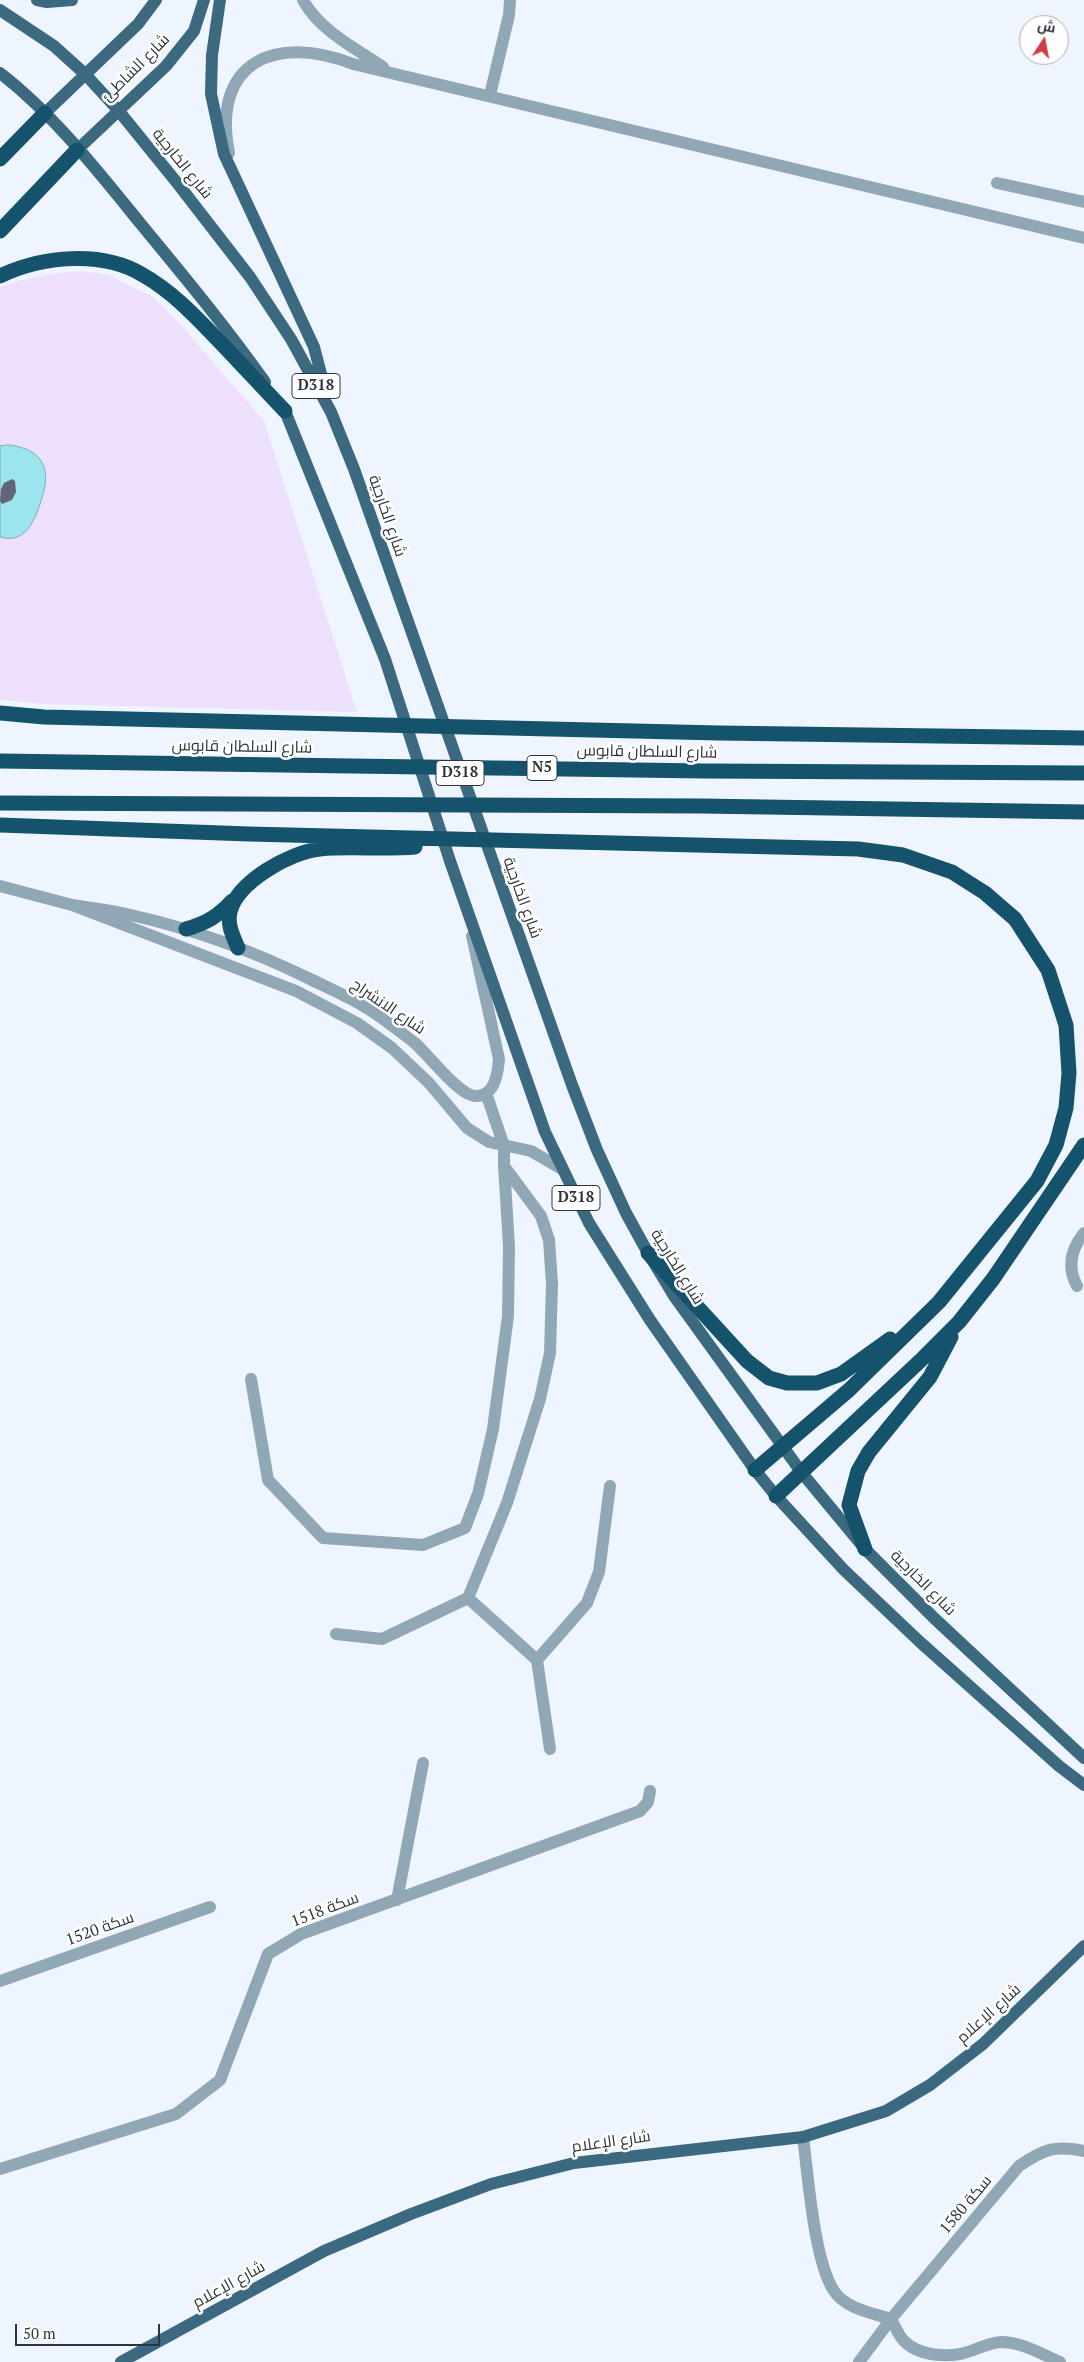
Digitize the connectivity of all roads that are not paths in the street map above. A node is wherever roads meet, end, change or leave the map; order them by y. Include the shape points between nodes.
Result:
1 (37, 0) edge
2 (72, 0) edge
3 (156, 0) edge
4 (204, 0) edge
5 (220, 0) edge
6 (303, 0) edge
7 (510, 0) edge
8 (0, 10) edge
9 (392, 72) junction
10 (0, 73) edge
11 (85, 74) junction
12 (490, 95) junction
13 (118, 110) junction
14 (44, 112) junction
15 (77, 150) junction
16 (0, 159) edge
17 (236, 182) junction
18 (997, 183) dead end
19 (1084, 202) edge
20 (0, 232) edge
21 (1084, 238) edge
22 (0, 276) edge
23 (285, 411) junction
24 (330, 412) junction
25 (0, 714) edge
26 (1084, 738) edge
27 (0, 761) edge
28 (1084, 773) edge
29 (0, 802) edge
30 (1084, 812) edge
31 (0, 825) edge
32 (493, 839) junction
33 (0, 886) edge
34 (235, 898) junction
35 (465, 904) junction
36 (72, 905) junction
37 (122, 926) junction
38 (186, 929) junction
39 (238, 948) junction
40 (486, 1093) junction
41 (1084, 1145) edge
42 (504, 1146) junction
43 (504, 1166) junction
44 (562, 1169) junction
45 (1084, 1233) edge
46 (648, 1253) junction
47 (1077, 1286) dead end
48 (939, 1302) junction
49 (959, 1322) junction
50 (251, 1379) dead end
51 (783, 1446) junction
52 (756, 1470) junction
53 (802, 1473) junction
54 (610, 1486) dead end
55 (776, 1496) junction
56 (865, 1549) junction
57 (468, 1598) junction
58 (336, 1634) dead end
59 (537, 1660) junction
60 (550, 1749) dead end
61 (1084, 1758) edge
62 (423, 1764) dead end
63 (1084, 1785) edge
64 (650, 1790) dead end
65 (397, 1900) junction
66 (210, 1907) dead end
67 (1084, 1946) edge
68 (0, 1982) edge
69 (803, 2137) junction
70 (1084, 2151) edge
71 (0, 2169) edge
72 (892, 2319) junction
73 (121, 2362) edge
74 (859, 2362) edge
75 (1060, 2362) edge

1 - 2 main road
3 - 11 main road, شارع الشاطئ via 138,24
4 - 13 main road, شارع الشاطئ via 194,31 166,66
5 - 17 main road via 212,55 211,94 224,154
6 - 9 street via 316,19 337,37
7 - 12 street
8 - 11 main road, شارع الخارجية / D318 via 54,46
9 - 12 street
9 - 17 street via 353,64 327,54 302,51 256,61 243,72 227,102 228,151
10 - 14 main road, D318
11 - 13 main road, شارع الخارجية / D318
11 - 14 main road, شارع الشاطئ
12 - 21 street
13 - 15 main road, شارع الشاطئ
13 - 24 main road, شارع الخارجية / D318 via 250,277 291,340
14 - 15 main road, D318
14 - 16 highway
15 - 20 highway
15 - 23 main road, D318 via 233,336
17 - 24 main road via 314,347
18 - 19 street
22 - 23 highway via 19,267 51,259 85,259 142,273 194,315
23 - 35 main road, D318 via 385,659
24 - 46 main road, شارع الخارجية / D318 via 354,469 496,876 597,1150
25 - 26 highway via 680,732
27 - 28 highway, شارع السلطان قابوس / N5
29 - 30 highway
31 - 32 highway
32 - 34 highway via 410,848 318,849 280,862 255,878
32 - 48 highway via 820,847 903,855 952,872 985,893 1015,919 1048,970 1066,1024 1069,1073 1066,1108 1056,1144 1036,1181
33 - 36 street, شارع الانشراح
34 - 38 highway via 205,924
34 - 39 highway via 230,913 230,930
35 - 40 street via 499,1059 494,1086
35 - 44 main road, D318 via 545,1132
36 - 37 street, شارع الانشراح
36 - 38 street, شارع الانشراح via 130,914
37 - 38 street via 163,932
37 - 42 street, شارع الانشراح via 296,991 357,1022 392,1048 429,1083 466,1128 488,1142
38 - 39 street, شارع الانشراح
39 - 40 street, شارع الانشراح via 346,996 415,1044 463,1091 475,1096
40 - 42 street
41 - 49 highway via 993,1279
42 - 43 street
42 - 44 street, شارع الانشراح via 531,1151
43 - 50 street via 509,1246 508,1316 493,1429 478,1494 465,1528 423,1545 323,1538 268,1480
43 - 57 street via 541,1216 549,1240 552,1284 550,1352 540,1398 507,1503
44 - 52 main road, D318 via 589,1223 645,1313
45 - 47 street via 1075,1246 1070,1264
46 - 48 highway via 747,1361 768,1378 787,1383 817,1384 841,1374
46 - 51 main road, شارع الخارجية / D318 via 674,1296
48 - 51 highway via 849,1390
49 - 53 highway
49 - 56 highway via 930,1377 869,1452 858,1471 849,1505
51 - 52 highway
51 - 53 main road, شارع الخارجية / D318
52 - 55 main road, D318
53 - 55 highway
53 - 56 main road, شارع الخارجية / D318
54 - 59 street via 599,1572 587,1602
55 - 63 main road, D318 via 844,1570 920,1642
56 - 61 main road, شارع الخارجية / D318
57 - 58 street via 382,1639
57 - 59 street
59 - 60 street
62 - 65 street
64 - 65 street, سكة 1518 via 648,1802 640,1811
65 - 71 street, سكة 1518 via 301,1934 268,1954 220,2080 176,2114
66 - 68 street, سكة 1520
67 - 69 main road, شارع الإعلام via 983,2044 930,2085 886,2111
69 - 72 street via 814,2218 825,2272 834,2292 855,2308
69 - 73 main road, شارع الإعلام via 574,2163 491,2184 324,2251
70 - 72 street, سكة 1580 via 1062,2147 1040,2151 1019,2166
72 - 74 street, سكة 1580
72 - 75 street via 904,2342 932,2355 961,2354 982,2345 1002,2342 1021,2345

